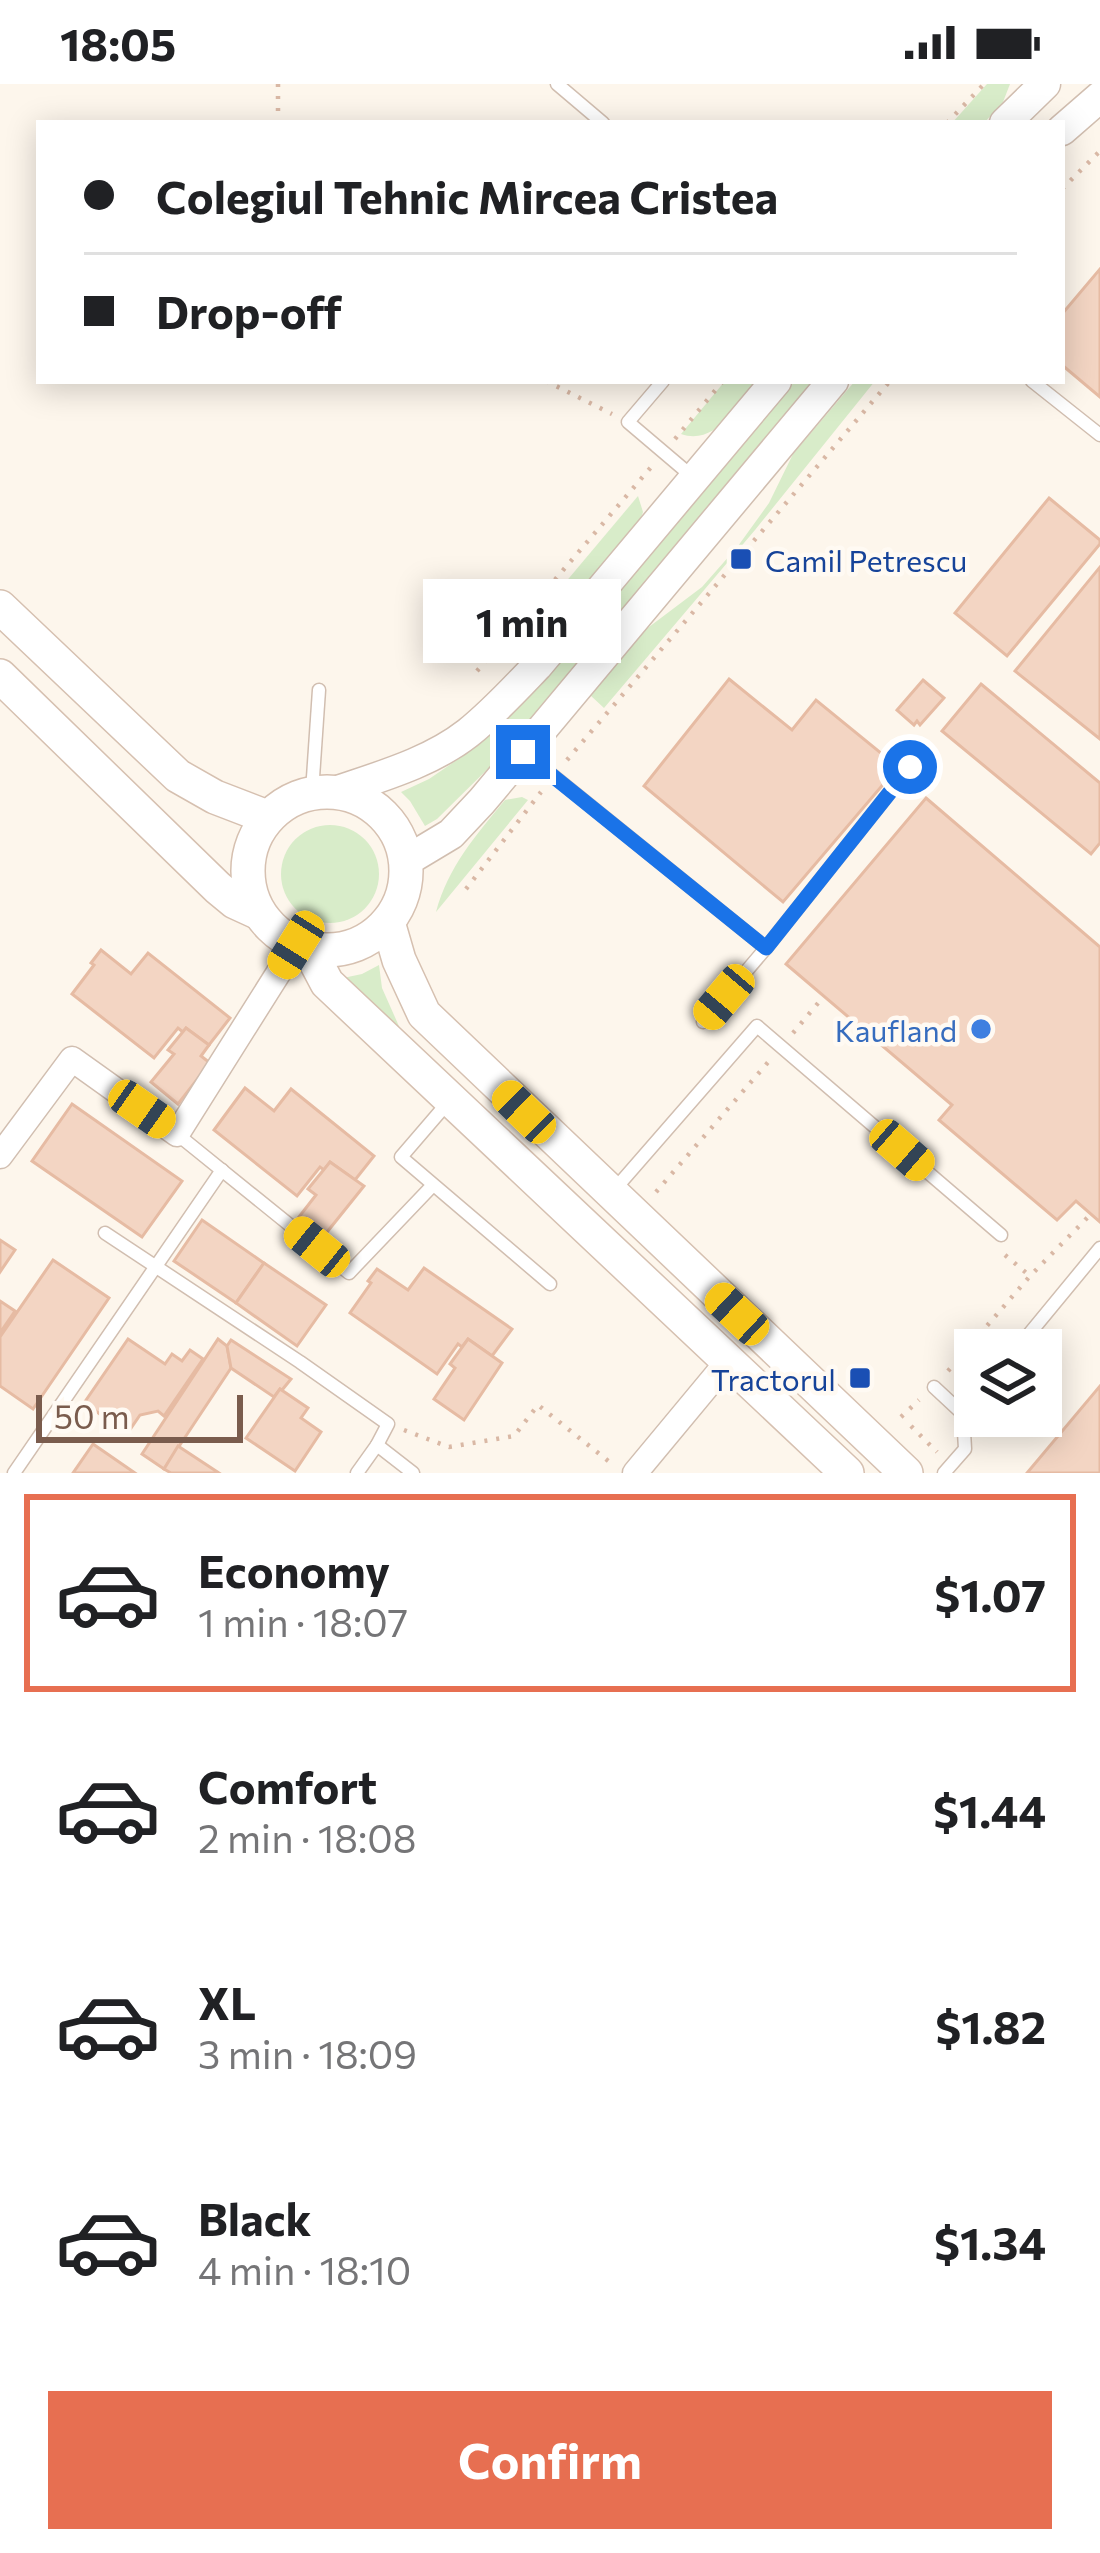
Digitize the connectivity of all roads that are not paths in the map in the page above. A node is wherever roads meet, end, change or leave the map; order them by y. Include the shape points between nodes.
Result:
1 (557, 84) edge
2 (1045, 84) edge
3 (1100, 97) edge
4 (599, 120) edge
5 (1008, 120) edge
6 (1065, 127) edge
7 (660, 384) edge
8 (773, 384) edge
9 (830, 384) edge
10 (1036, 384) edge
11 (1100, 435) edge
12 (694, 478) junction
13 (0, 607) edge
14 (0, 676) edge
15 (320, 691) dead end
16 (523, 752) junction
17 (910, 767) dead end
18 (325, 792) junction
19 (267, 818) junction
20 (406, 861) junction
21 (259, 914) junction
22 (388, 922) junction
23 (302, 947) junction
24 (766, 948) junction
25 (704, 1022) dead end
26 (451, 1099) junction
27 (177, 1134) junction
28 (0, 1156) edge
29 (222, 1170) junction
30 (434, 1185) junction
31 (610, 1194) junction
32 (105, 1233) dead end
33 (1001, 1235) dead end
34 (1100, 1248) edge
35 (155, 1266) junction
36 (550, 1284) dead end
37 (1033, 1329) edge
38 (728, 1361) junction
39 (934, 1387) road end
40 (954, 1406) edge
41 (964, 1437) edge
42 (377, 1445) junction
43 (14, 1473) edge
44 (357, 1473) edge
45 (413, 1473) edge
46 (635, 1473) edge
47 (847, 1473) edge
48 (906, 1473) edge
49 (944, 1473) edge

1 - 4 lane
2 - 5 street
3 - 6 street
7 - 12 lane via 628,422
8 - 12 street
9 - 16 street
10 - 11 lane
12 - 18 street via 537,667 466,735 394,772
13 - 19 main road via 178,776
14 - 21 main road via 218,888
15 - 18 lane
16 - 20 street via 451,834
16 - 24 lane
17 - 24 lane
18 - 19 main road via 288,801
18 - 20 main road via 363,799 384,814
19 - 21 main road via 247,872
20 - 22 main road via 406,883
21 - 23 main road
22 - 23 main road via 338,950
22 - 31 main road via 424,1014
23 - 26 main road via 327,983
23 - 27 street
24 - 25 lane
26 - 30 lane via 401,1157
26 - 38 main road
27 - 28 street via 72,1059
27 - 29 lane
29 - 30 lane via 349,1274
29 - 35 lane
30 - 36 lane
31 - 33 lane via 757,1025
31 - 48 main road
32 - 35 lane
34 - 37 lane
35 - 42 lane via 388,1424
35 - 43 lane
38 - 46 street
38 - 47 main road
39 - 40 lane
41 - 49 lane via 965,1449
42 - 44 lane
42 - 45 lane

